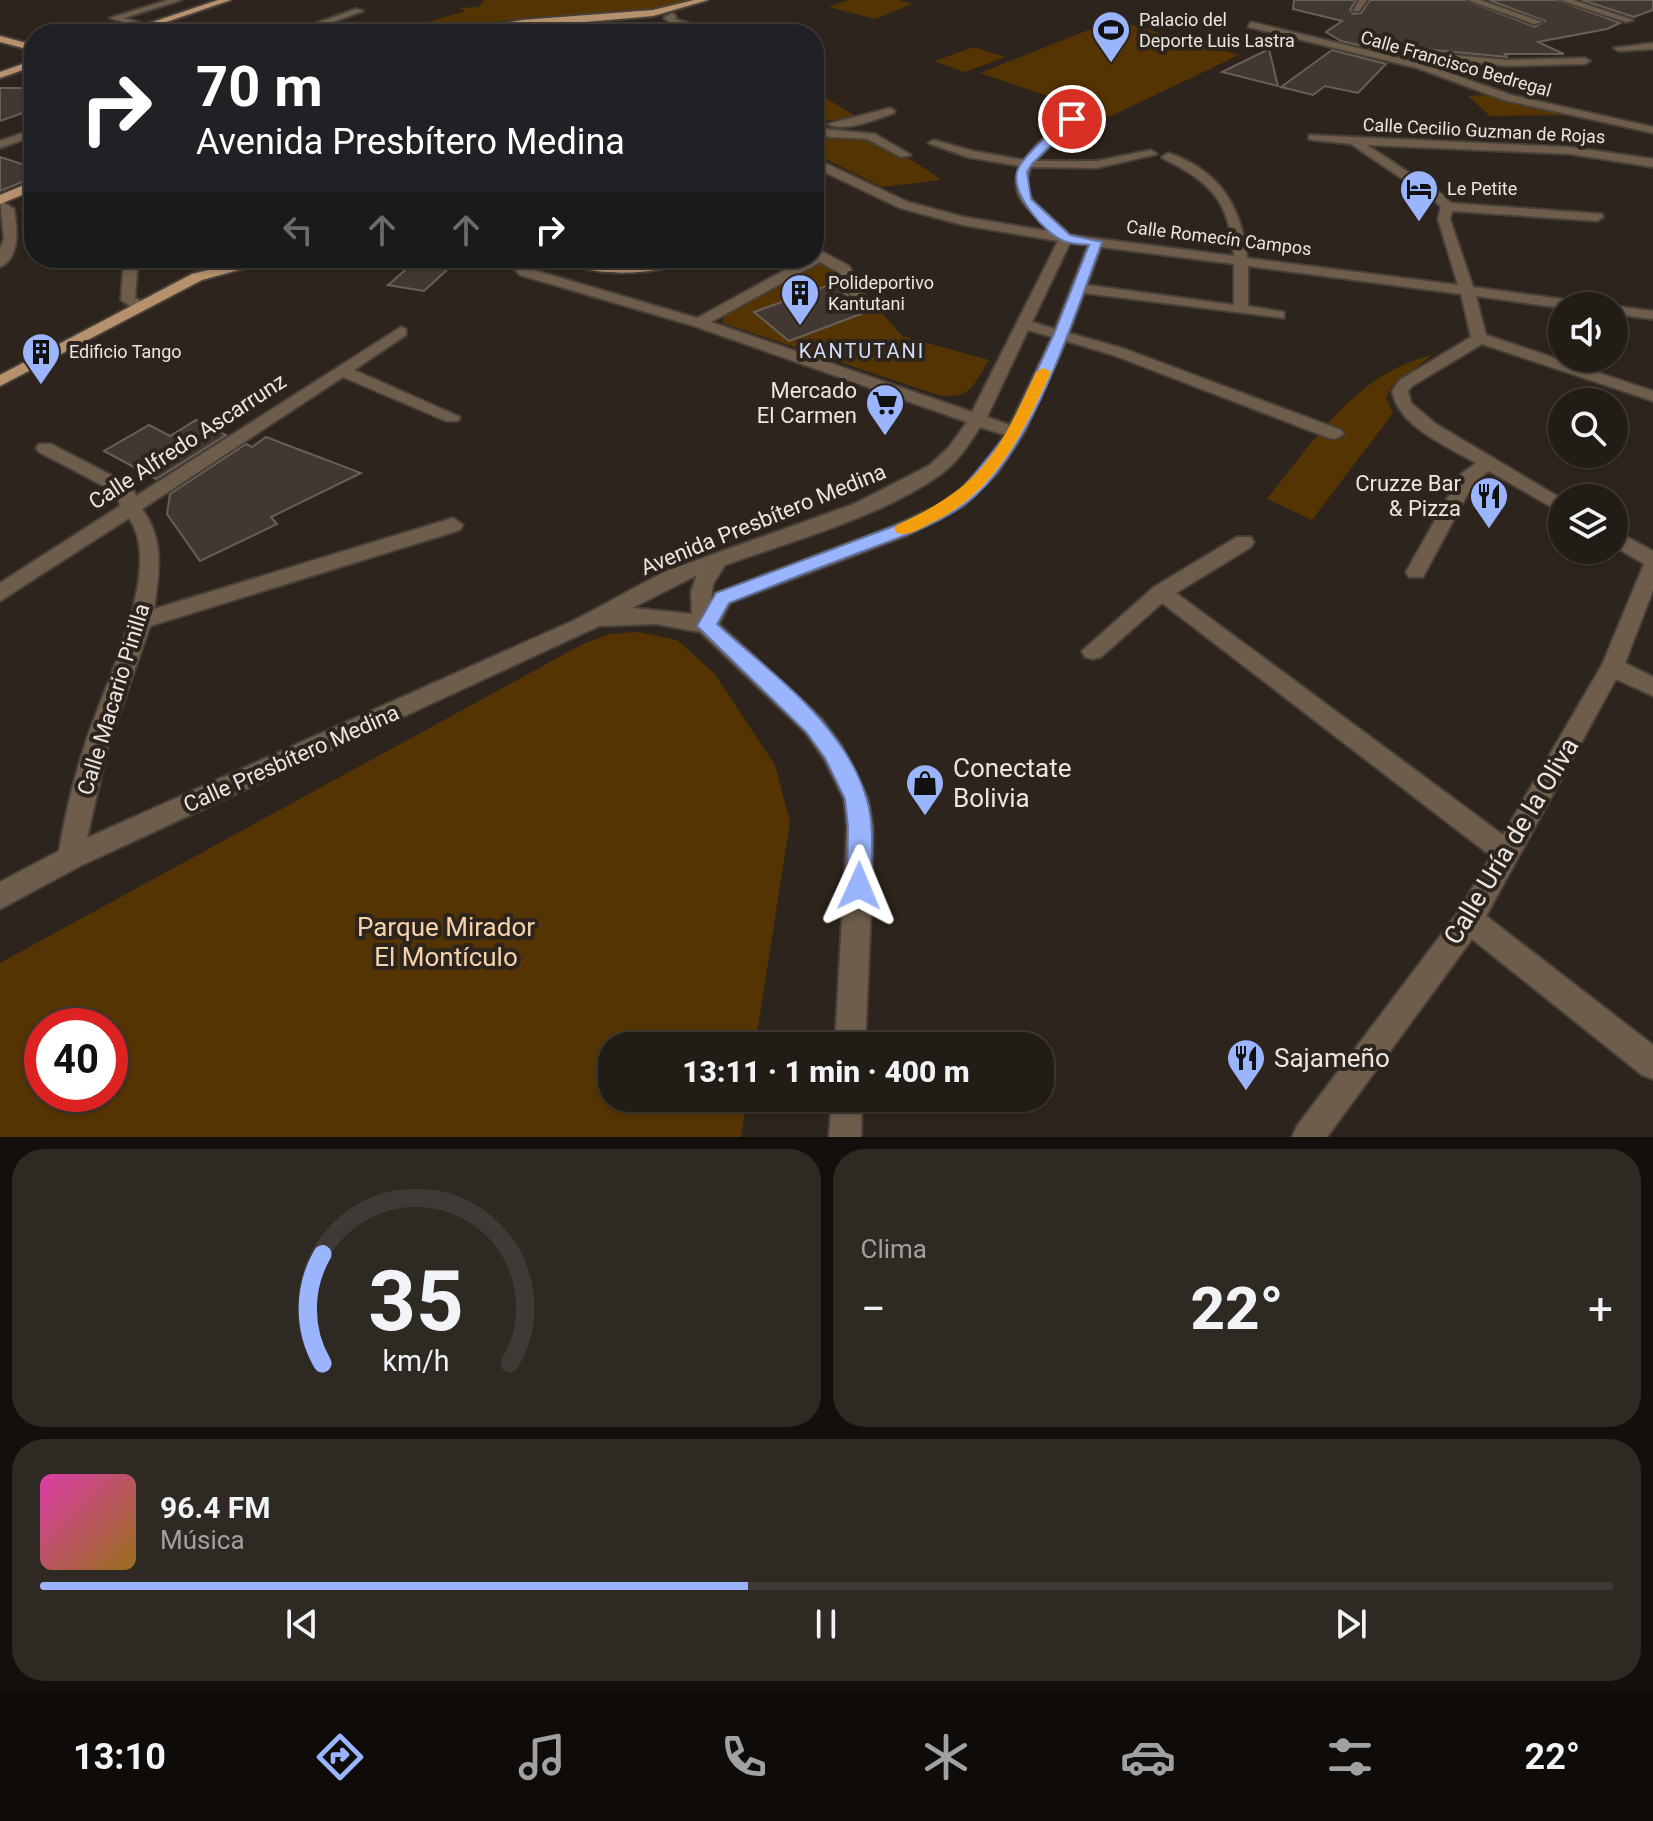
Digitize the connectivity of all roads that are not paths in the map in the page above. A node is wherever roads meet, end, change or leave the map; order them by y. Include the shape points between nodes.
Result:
1 (177, 0) edge
2 (227, 0) edge
3 (1363, 0) edge
4 (1472, 0) edge
5 (1564, 0) edge
6 (707, 3) edge
7 (1356, 9) dead end
8 (359, 11) dead end
9 (669, 13) junction
10 (1629, 20) dead end
11 (1537, 22) dead end
12 (134, 24) edge
13 (153, 24) edge
14 (321, 24) edge
15 (518, 24) edge
16 (571, 24) edge
17 (683, 24) edge
18 (1251, 25) dead end
19 (1267, 29) junction
20 (0, 39) edge
21 (24, 45) edge
22 (1653, 46) edge
23 (1619, 48) dead end
24 (1585, 61) dead end
25 (24, 67) edge
26 (0, 75) edge
27 (890, 111) dead end
28 (1072, 119) dead end
29 (824, 122) edge
30 (1653, 130) edge
31 (824, 133) edge
32 (24, 136) edge
33 (1313, 137) dead end
34 (934, 143) dead end
35 (1356, 143) junction
36 (0, 145) edge
37 (1151, 154) dead end
38 (905, 155) dead end
39 (1168, 157) dead end
40 (1027, 162) junction
41 (1653, 163) edge
42 (824, 167) edge
43 (835, 172) junction
44 (824, 176) edge
45 (24, 190) edge
46 (0, 202) edge
47 (1447, 207) junction
48 (1597, 217) dead end
49 (1066, 238) junction
50 (1096, 242) junction
51 (824, 258) edge
52 (1241, 261) junction
53 (0, 263) edge
54 (130, 268) edge
55 (220, 268) edge
56 (520, 268) edge
57 (605, 268) edge
58 (627, 268) edge
59 (794, 268) edge
60 (1077, 288) junction
61 (1467, 291) junction
62 (857, 294) dead end
63 (1548, 301) edge
64 (140, 306) junction
65 (1241, 308) junction
66 (1628, 312) edge
67 (1279, 315) dead end
68 (1653, 315) edge
69 (699, 323) junction
70 (1026, 325) junction
71 (401, 332) dead end
72 (1061, 334) junction
73 (1479, 338) junction
74 (341, 370) junction
75 (0, 381) edge
76 (1653, 396) edge
77 (452, 417) dead end
78 (978, 418) junction
79 (1015, 433) junction
80 (1335, 434) dead end
81 (45, 448) dead end
82 (1487, 464) junction
83 (1548, 499) edge
84 (130, 506) junction
85 (861, 508) junction
86 (453, 525) dead end
87 (883, 537) junction
88 (1244, 542) dead end
89 (1628, 546) edge
90 (717, 561) junction
91 (1653, 562) edge
92 (1416, 572) dead end
93 (1161, 592) junction
94 (0, 593) edge
95 (141, 621) junction
96 (584, 625) junction
97 (707, 626) junction
98 (1093, 651) dead end
99 (1612, 667) junction
100 (1653, 687) edge
101 (1507, 853) junction
102 (71, 858) junction
103 (0, 896) edge
104 (1469, 920) junction
105 (851, 1032) edge
106 (1653, 1064) edge
107 (846, 1112) edge
108 (845, 1137) edge
109 (1308, 1137) edge

1 - 12 street via 114,18
2 - 13 main road
3 - 7 street
4 - 11 street
5 - 10 street
6 - 9 main road
8 - 14 street
9 - 15 main road
9 - 16 main road
9 - 17 street via 668,18
18 - 19 street, Calle Francisco Bedregal
19 - 24 street via 1288,26 1367,46 1464,60
19 - 30 street, Calle Francisco Bedregal via 1420,66 1496,95 1580,117
20 - 21 main road
22 - 23 street
25 - 26 main road
27 - 29 street via 843,123
28 - 40 street
31 - 38 street via 858,133
32 - 36 street
33 - 35 street, Calle Cecilio Guzman de Rojas
34 - 40 street
35 - 41 street, Calle Cecilio Guzman de Rojas via 1608,154
35 - 47 street
37 - 40 street via 1091,165
39 - 52 street via 1200,170 1219,187 1233,212
40 - 49 street via 1021,180 1026,200
42 - 43 street, Calle Romecín Campos
43 - 44 street
43 - 49 street, Calle Romecín Campos via 931,214
45 - 46 main road
46 - 53 street via 8,209 11,239
47 - 48 street
47 - 61 street via 1444,219
49 - 50 street, Calle Romecín Campos
49 - 70 street, Avenida Presbítero Medina
50 - 52 street, Calle Romecín Campos
50 - 60 street
51 - 62 street via 844,269
52 - 61 street, Calle Romecín Campos
52 - 65 street
54 - 64 street via 128,300
55 - 64 main road
56 - 69 street
57 - 58 main road
59 - 69 street
60 - 65 street
60 - 72 street
61 - 63 street, Calle Romecín Campos
61 - 73 street
64 - 75 main road
65 - 67 street
66 - 68 street
69 - 78 street
70 - 72 street
70 - 78 street, Avenida Presbítero Medina
71 - 74 street, Calle Alfredo Ascarrunz
72 - 79 street
72 - 80 street
73 - 76 street
73 - 82 street via 1406,383 1400,399 1410,414
74 - 77 street
74 - 84 street, Calle Alfredo Ascarrunz
78 - 79 street
78 - 85 street, Avenida Presbítero Medina via 936,469
79 - 87 street via 969,492 945,510
81 - 84 street, Calle Macario Pinilla via 125,490
82 - 83 street
82 - 92 street via 1467,478
84 - 94 street, Calle Alfredo Ascarrunz
84 - 95 street, Calle Macario Pinilla via 144,525 151,565
85 - 87 street
85 - 90 street, Avenida Presbítero Medina
86 - 95 street
87 - 97 street via 723,598
88 - 93 street
89 - 91 street
90 - 96 street, Avenida Presbítero Medina via 671,577
90 - 97 street via 699,592
91 - 99 street, Calle Uría de la Oliva
93 - 98 street
93 - 101 street
95 - 102 street, Calle Macario Pinilla via 96,746
96 - 97 street via 647,614
96 - 102 street, Calle Presbítero Medina
97 - 105 street via 814,726 856,799 859,886
99 - 100 street
99 - 101 street, Calle Uría de la Oliva
101 - 104 street, Calle Uría de la Oliva
102 - 103 street, Calle Presbítero Medina
104 - 106 street
104 - 109 street, Calle Uría de la Oliva
107 - 108 street

